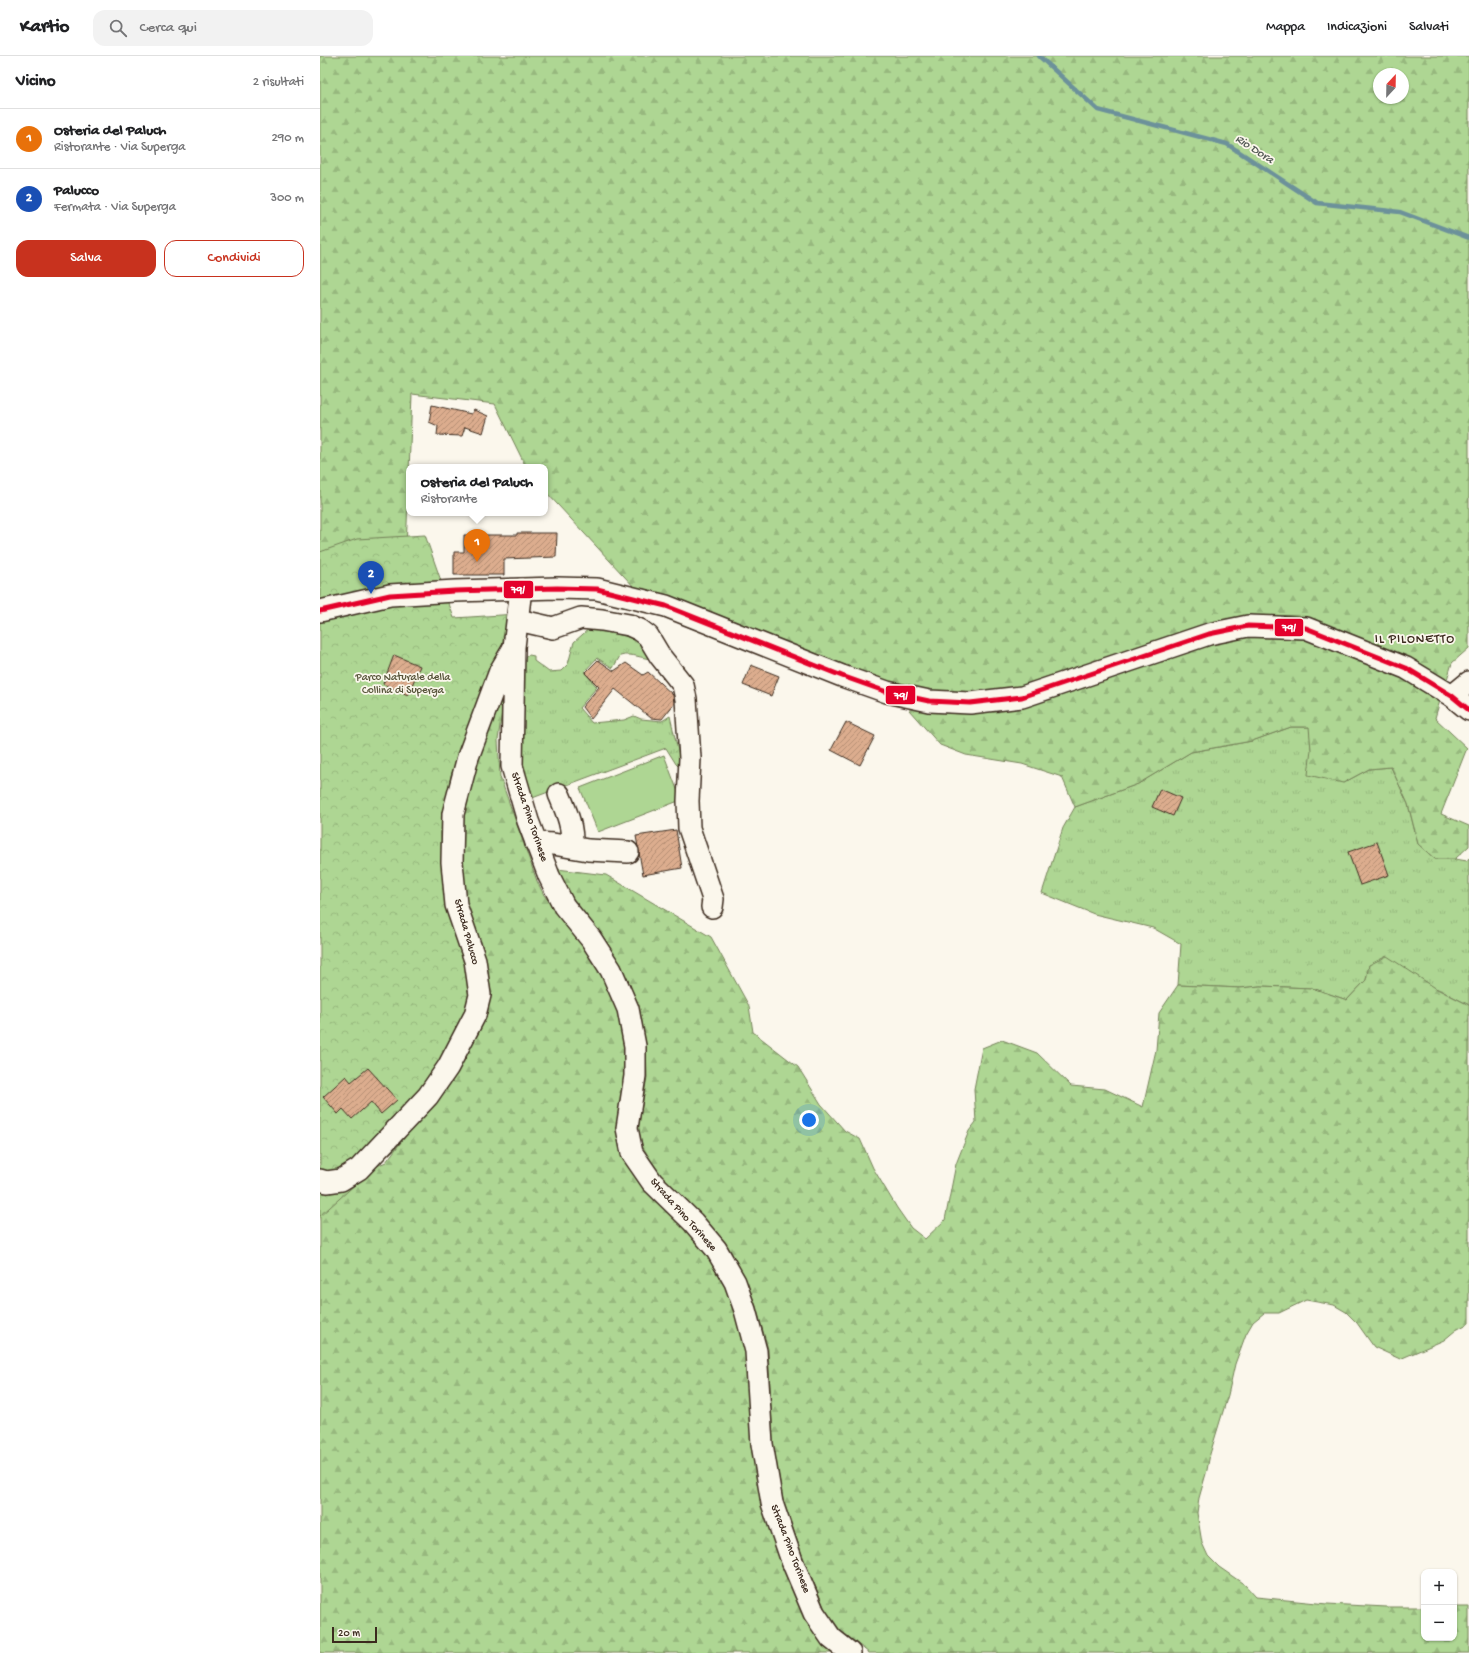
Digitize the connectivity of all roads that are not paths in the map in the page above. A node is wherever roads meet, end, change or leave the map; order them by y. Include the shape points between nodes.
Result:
1 (521, 589) junction
2 (320, 611) edge
3 (518, 620) junction
4 (514, 647) junction
5 (1469, 682) edge
6 (1452, 696) junction
7 (1469, 710) edge
8 (559, 794) dead end
9 (536, 843) junction
10 (572, 847) junction
11 (628, 852) dead end
12 (712, 907) dead end
13 (320, 1180) edge
14 (850, 1653) edge

1 - 2 street via 390,595
1 - 3 street, Strada Pino Torinese
1 - 6 street via 597,589 666,606 842,676 887,692 929,701 970,703 1022,696 1209,634 1248,626 1306,628 1406,668
3 - 4 street, Strada Pino Torinese
3 - 12 street via 553,628 581,618 629,625 648,636 683,685 690,758 690,828 694,847 713,899
4 - 9 street, Strada Pino Torinese via 512,766
4 - 13 street, Strada Palucco via 500,671 468,757 453,814 452,862 456,905 476,960 480,995 475,1015 448,1067 418,1107 359,1169 341,1180
5 - 6 street
6 - 7 street
8 - 10 street via 571,822
9 - 10 street
9 - 14 street, Strada Pino Torinese via 564,906 612,970 628,1009 635,1046 635,1076 627,1128 632,1153 652,1182 693,1222 716,1249 735,1282 756,1351 762,1444 772,1503 792,1561 814,1612 831,1638
10 - 11 street

